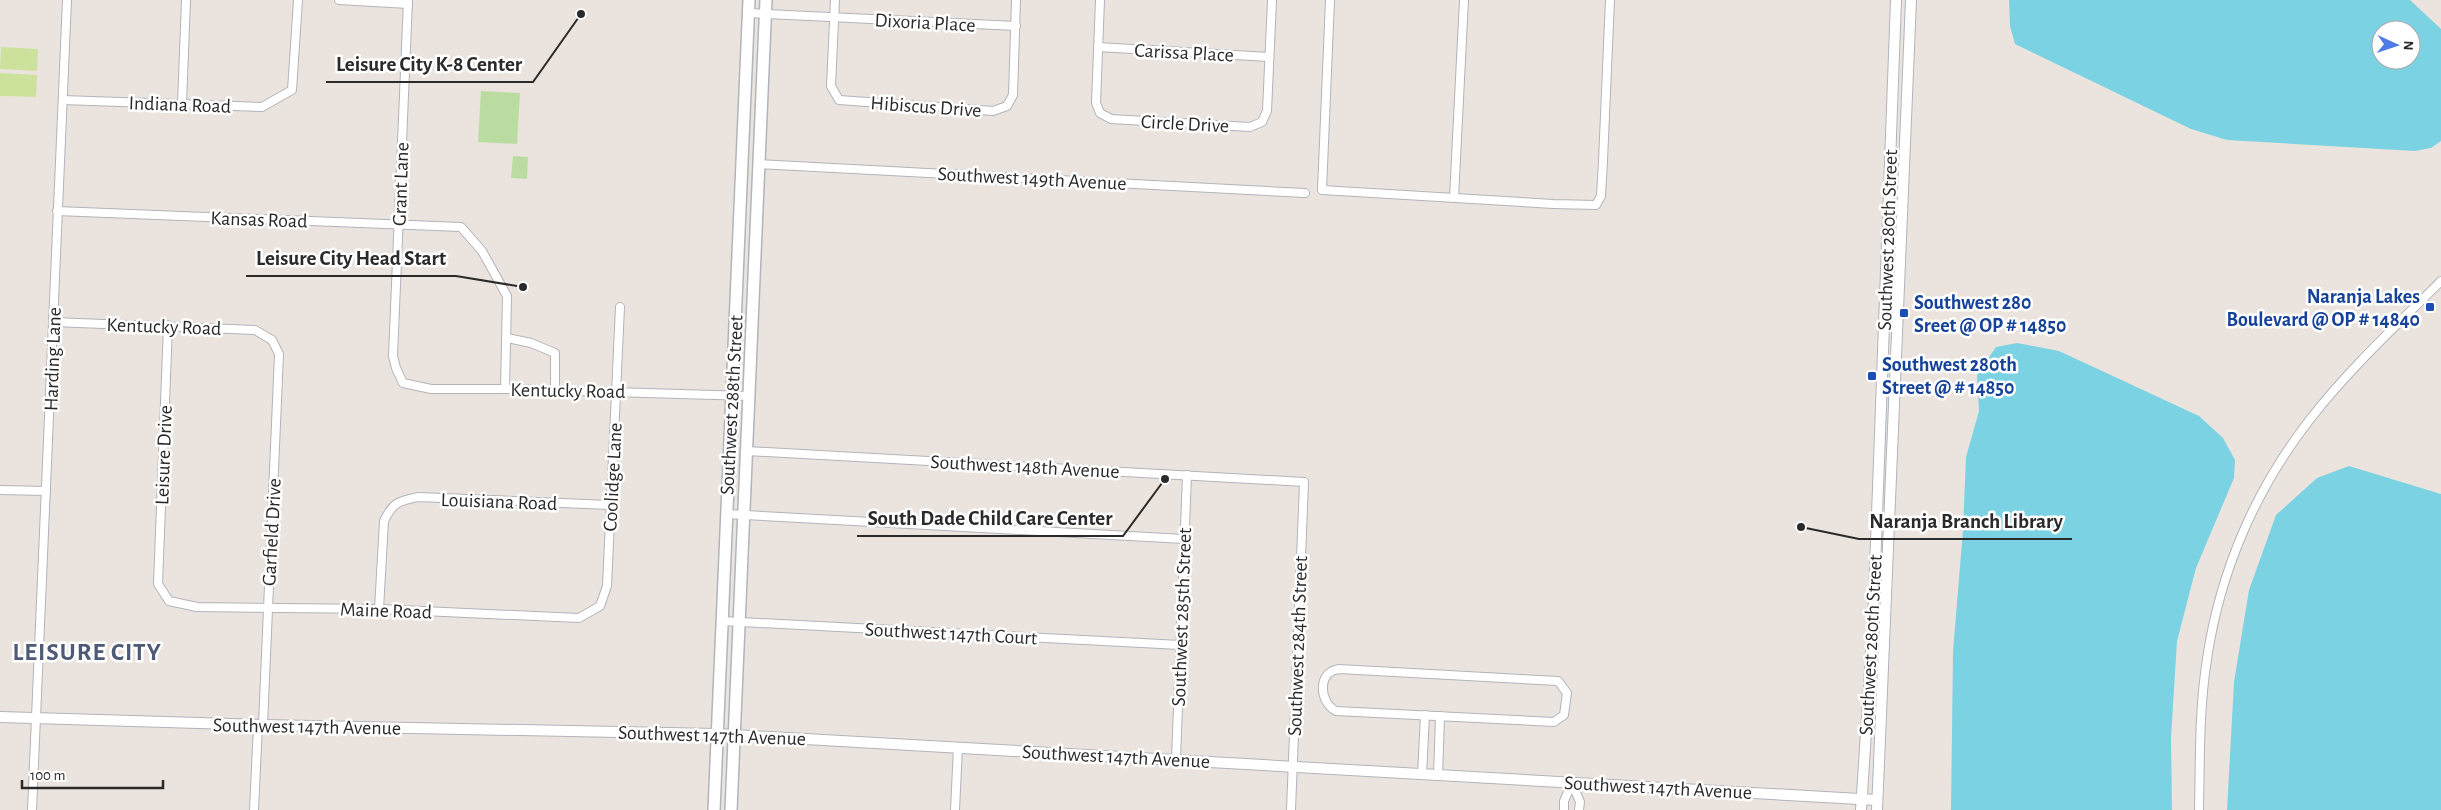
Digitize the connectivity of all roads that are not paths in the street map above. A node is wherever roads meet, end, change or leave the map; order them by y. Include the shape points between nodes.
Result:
1 (67, 0) edge
2 (186, 0) edge
3 (298, 0) edge
4 (339, 0) edge
5 (749, 0) edge
6 (766, 0) edge
7 (835, 0) edge
8 (1016, 0) edge
9 (1100, 0) edge
10 (1272, 0) edge
11 (1330, 0) edge
12 (1464, 0) edge
13 (1610, 0) edge
14 (1896, 0) edge
15 (1911, 0) edge
16 (408, 2) edge
17 (748, 13) junction
18 (765, 14) junction
19 (834, 17) junction
20 (1016, 26) junction
21 (1098, 47) junction
22 (1269, 57) junction
23 (1893, 95) junction
24 (1907, 95) junction
25 (63, 100) junction
26 (182, 104) junction
27 (759, 164) junction
28 (1304, 193) dead end
29 (1454, 198) junction
30 (58, 211) junction
31 (1888, 217) junction
32 (1902, 217) junction
33 (398, 224) junction
34 (2441, 281) edge
35 (620, 307) dead end
36 (53, 322) junction
37 (168, 325) junction
38 (1898, 325) junction
39 (1883, 326) junction
40 (506, 338) junction
41 (272, 340) joint
42 (396, 368) joint
43 (505, 388) junction
44 (555, 390) junction
45 (616, 391) junction
46 (732, 395) junction
47 (749, 396) junction
48 (1880, 414) junction
49 (1894, 414) junction
50 (747, 451) junction
51 (1188, 475) junction
52 (1304, 482) joint
53 (0, 490) edge
54 (46, 491) junction
55 (610, 505) junction
56 (726, 514) junction
57 (744, 515) junction
58 (1184, 539) junction
59 (158, 584) joint
60 (607, 586) joint
61 (268, 608) junction
62 (379, 610) junction
63 (722, 621) junction
64 (739, 622) junction
65 (1180, 645) junction
66 (1425, 715) junction
67 (1440, 716) junction
68 (0, 718) edge
69 (36, 718) junction
70 (260, 725) junction
71 (717, 734) junction
72 (735, 734) junction
73 (958, 748) junction
74 (1176, 759) junction
75 (1292, 766) junction
76 (1422, 774) junction
77 (1438, 776) junction
78 (1572, 783) junction
79 (1862, 799) junction
80 (1877, 805) edge
81 (32, 810) edge
82 (254, 810) edge
83 (714, 810) edge
84 (731, 810) edge
85 (955, 810) edge
86 (1291, 810) edge
87 (1564, 810) edge
88 (1579, 810) edge
89 (1861, 810) edge
90 (2199, 810) edge

1 - 25 street, Harding Lane
2 - 26 street
3 - 26 street, Indiana Road via 292,90 262,107
4 - 16 street
5 - 17 main road, Southwest 288th Street
6 - 18 main road, Southwest 288th Street
7 - 19 street, Hibiscus Drive
8 - 20 street, Hibiscus Drive
9 - 21 street, Circle Drive
10 - 22 street, Circle Drive
11 - 29 street via 1322,190
12 - 29 street
13 - 29 street via 1603,161 1600,196 1596,205
14 - 23 street, Southwest 280th Street
15 - 24 street, Southwest 280th Street
16 - 33 street, Grant Lane
17 - 18 street, Dixoria Place
17 - 46 main road, Southwest 288th Street
18 - 19 street, Dixoria Place
18 - 27 main road, Southwest 288th Street
19 - 20 street, Dixoria Place
19 - 20 street, Hibiscus Drive via 831,86 839,100 993,111 1007,106 1013,95
21 - 22 street, Carissa Place
21 - 22 street, Circle Drive via 1096,103 1105,117 1250,127 1262,122 1266,116
23 - 24 street
23 - 31 street, Southwest 280th Street
24 - 32 street, Southwest 280th Street
25 - 26 street, Indiana Road
25 - 30 street, Harding Lane
27 - 28 street, Southwest 149th Avenue
27 - 47 main road, Southwest 288th Street
30 - 33 street, Kansas Road
30 - 36 street, Harding Lane
31 - 32 street
31 - 39 street, Southwest 280th Street
32 - 38 street, Southwest 280th Street
33 - 40 street, Kansas Road via 461,227 482,251 508,296
33 - 42 street, Grant Lane via 393,356
34 - 90 street via 2345,378 2311,418 2268,481 2245,526 2224,582 2207,657 2201,718
35 - 45 street, Coolidge Lane
36 - 37 street, Kentucky Road
36 - 54 street, Harding Lane
37 - 41 street, Kentucky Road via 255,330
37 - 59 street, Leisure Drive
38 - 39 street
38 - 49 street, Southwest 280th Street
39 - 48 street, Southwest 280th Street
40 - 43 street
40 - 44 street via 531,343 555,353
41 - 61 street, Garfield Drive via 279,354
42 - 43 street, Kentucky Road via 403,383 431,389
43 - 44 street, Kentucky Road
44 - 45 street, Kentucky Road
45 - 46 street, Kentucky Road
45 - 55 street, Coolidge Lane
46 - 47 street, Kentucky Road
46 - 56 main road, Southwest 288th Street
47 - 50 main road, Southwest 288th Street
48 - 49 street
48 - 79 street, Southwest 280th Street via 1873,623
49 - 80 street, Southwest 280th Street
50 - 51 street, Southwest 148th Avenue
50 - 57 main road, Southwest 288th Street
51 - 52 street, Southwest 148th Avenue
51 - 58 street, Southwest 285th Street
52 - 75 street, Southwest 284th Street
53 - 54 street
54 - 69 street, Harding Lane
55 - 60 street, Coolidge Lane
55 - 62 street, Louisiana Road via 418,497 401,501 390,507 384,521
56 - 57 street
56 - 63 main road, Southwest 288th Street
57 - 58 street
57 - 64 main road, Southwest 288th Street
58 - 65 street, Southwest 285th Street
59 - 61 street, Maine Road via 169,601 197,607
60 - 62 street, Maine Road via 600,606 579,618
61 - 62 street, Maine Road
61 - 70 street, Garfield Drive
63 - 64 street, Southwest 147th Court
63 - 71 main road, Southwest 288th Street
64 - 65 street, Southwest 147th Court
64 - 72 main road, Southwest 288th Street
65 - 74 street, Southwest 285th Street
66 - 67 street
66 - 67 street via 1336,711 1328,707 1323,698 1324,680 1328,673 1339,669 1558,681 1567,693 1564,715 1554,722
66 - 76 street
67 - 77 street
68 - 69 street, Southwest 147th Avenue
69 - 70 street, Southwest 147th Avenue
69 - 81 street, Harding Lane
70 - 71 street, Southwest 147th Avenue
70 - 82 street, Garfield Drive
71 - 72 street, Southwest 147th Avenue
71 - 83 main road, Southwest 288th Street
72 - 73 street, Southwest 147th Avenue
72 - 84 main road, Southwest 288th Street
73 - 74 street, Southwest 147th Avenue
73 - 85 street
74 - 75 street, Southwest 147th Avenue
75 - 76 street, Southwest 147th Avenue
75 - 86 street, Southwest 284th Street
76 - 77 street, Southwest 147th Avenue
77 - 78 street, Southwest 147th Avenue
78 - 79 street, Southwest 147th Avenue
78 - 87 street via 1564,801
78 - 88 street via 1580,802
79 - 80 street, Southwest 147th Avenue
79 - 89 street, Southwest 280th Street

